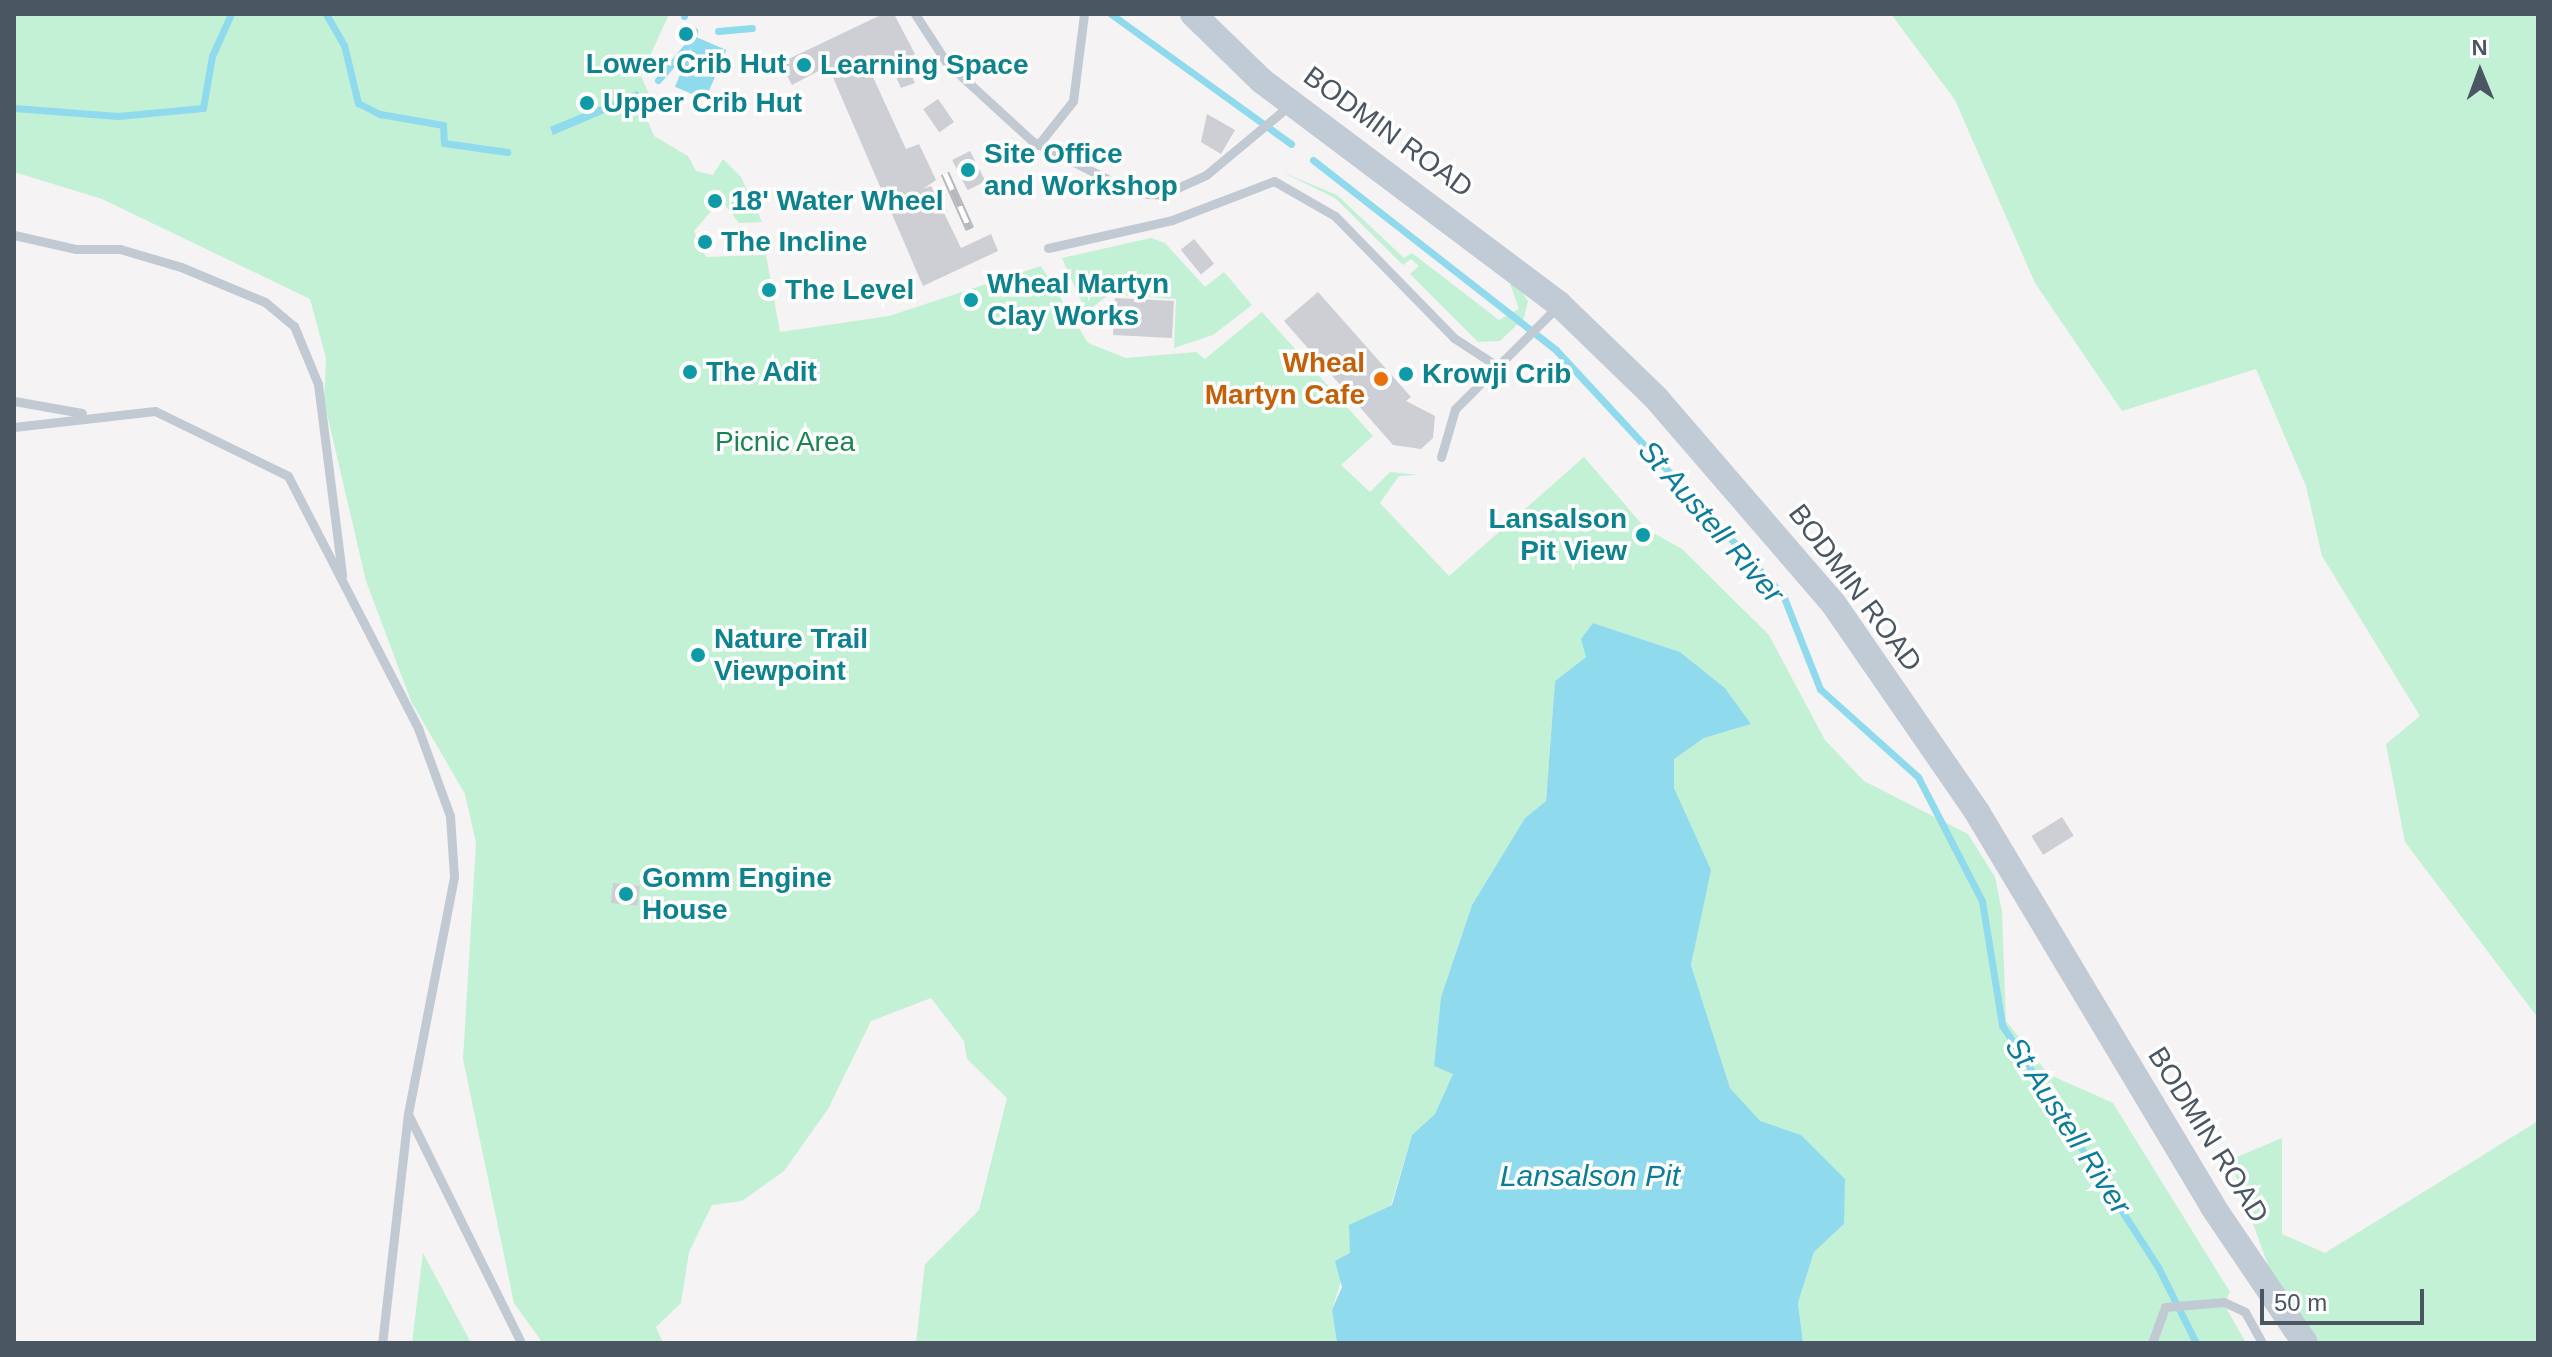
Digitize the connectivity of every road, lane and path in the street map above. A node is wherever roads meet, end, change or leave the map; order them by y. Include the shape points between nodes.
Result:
1 (915, 14) edge
2 (1084, 14) edge
3 (1193, 14) edge
4 (1285, 110) junction
5 (1038, 145) junction
6 (14, 235) edge
7 (1048, 248) dead end
8 (1554, 310) junction
9 (1497, 366) junction
10 (14, 401) edge
11 (89, 414) junction
12 (14, 427) edge
13 (1441, 457) dead end
14 (342, 583) junction
15 (408, 1113) junction
16 (382, 1343) edge
17 (521, 1343) edge
18 (2152, 1343) edge
19 (2262, 1343) edge
20 (2305, 1343) edge

1 - 5 lane via 947,63
2 - 5 lane via 1073,101
3 - 4 main road, BODMIN ROAD
4 - 5 lane via 1206,175 1162,195 1091,176
4 - 8 main road, BODMIN ROAD
6 - 14 lane via 76,249 120,249 181,267 265,302 294,326 318,384
7 - 9 lane via 1172,220 1274,181 1335,216 1454,338
8 - 9 lane
8 - 20 main road, BODMIN ROAD via 1656,398 1833,603 1977,812 2213,1207
9 - 13 lane via 1448,420
10 - 11 lane
11 - 12 lane
11 - 14 lane via 155,411 288,476
14 - 15 lane via 418,728 450,816 454,877
15 - 16 lane
15 - 17 lane
18 - 19 lane via 2168,1307 2235,1305

